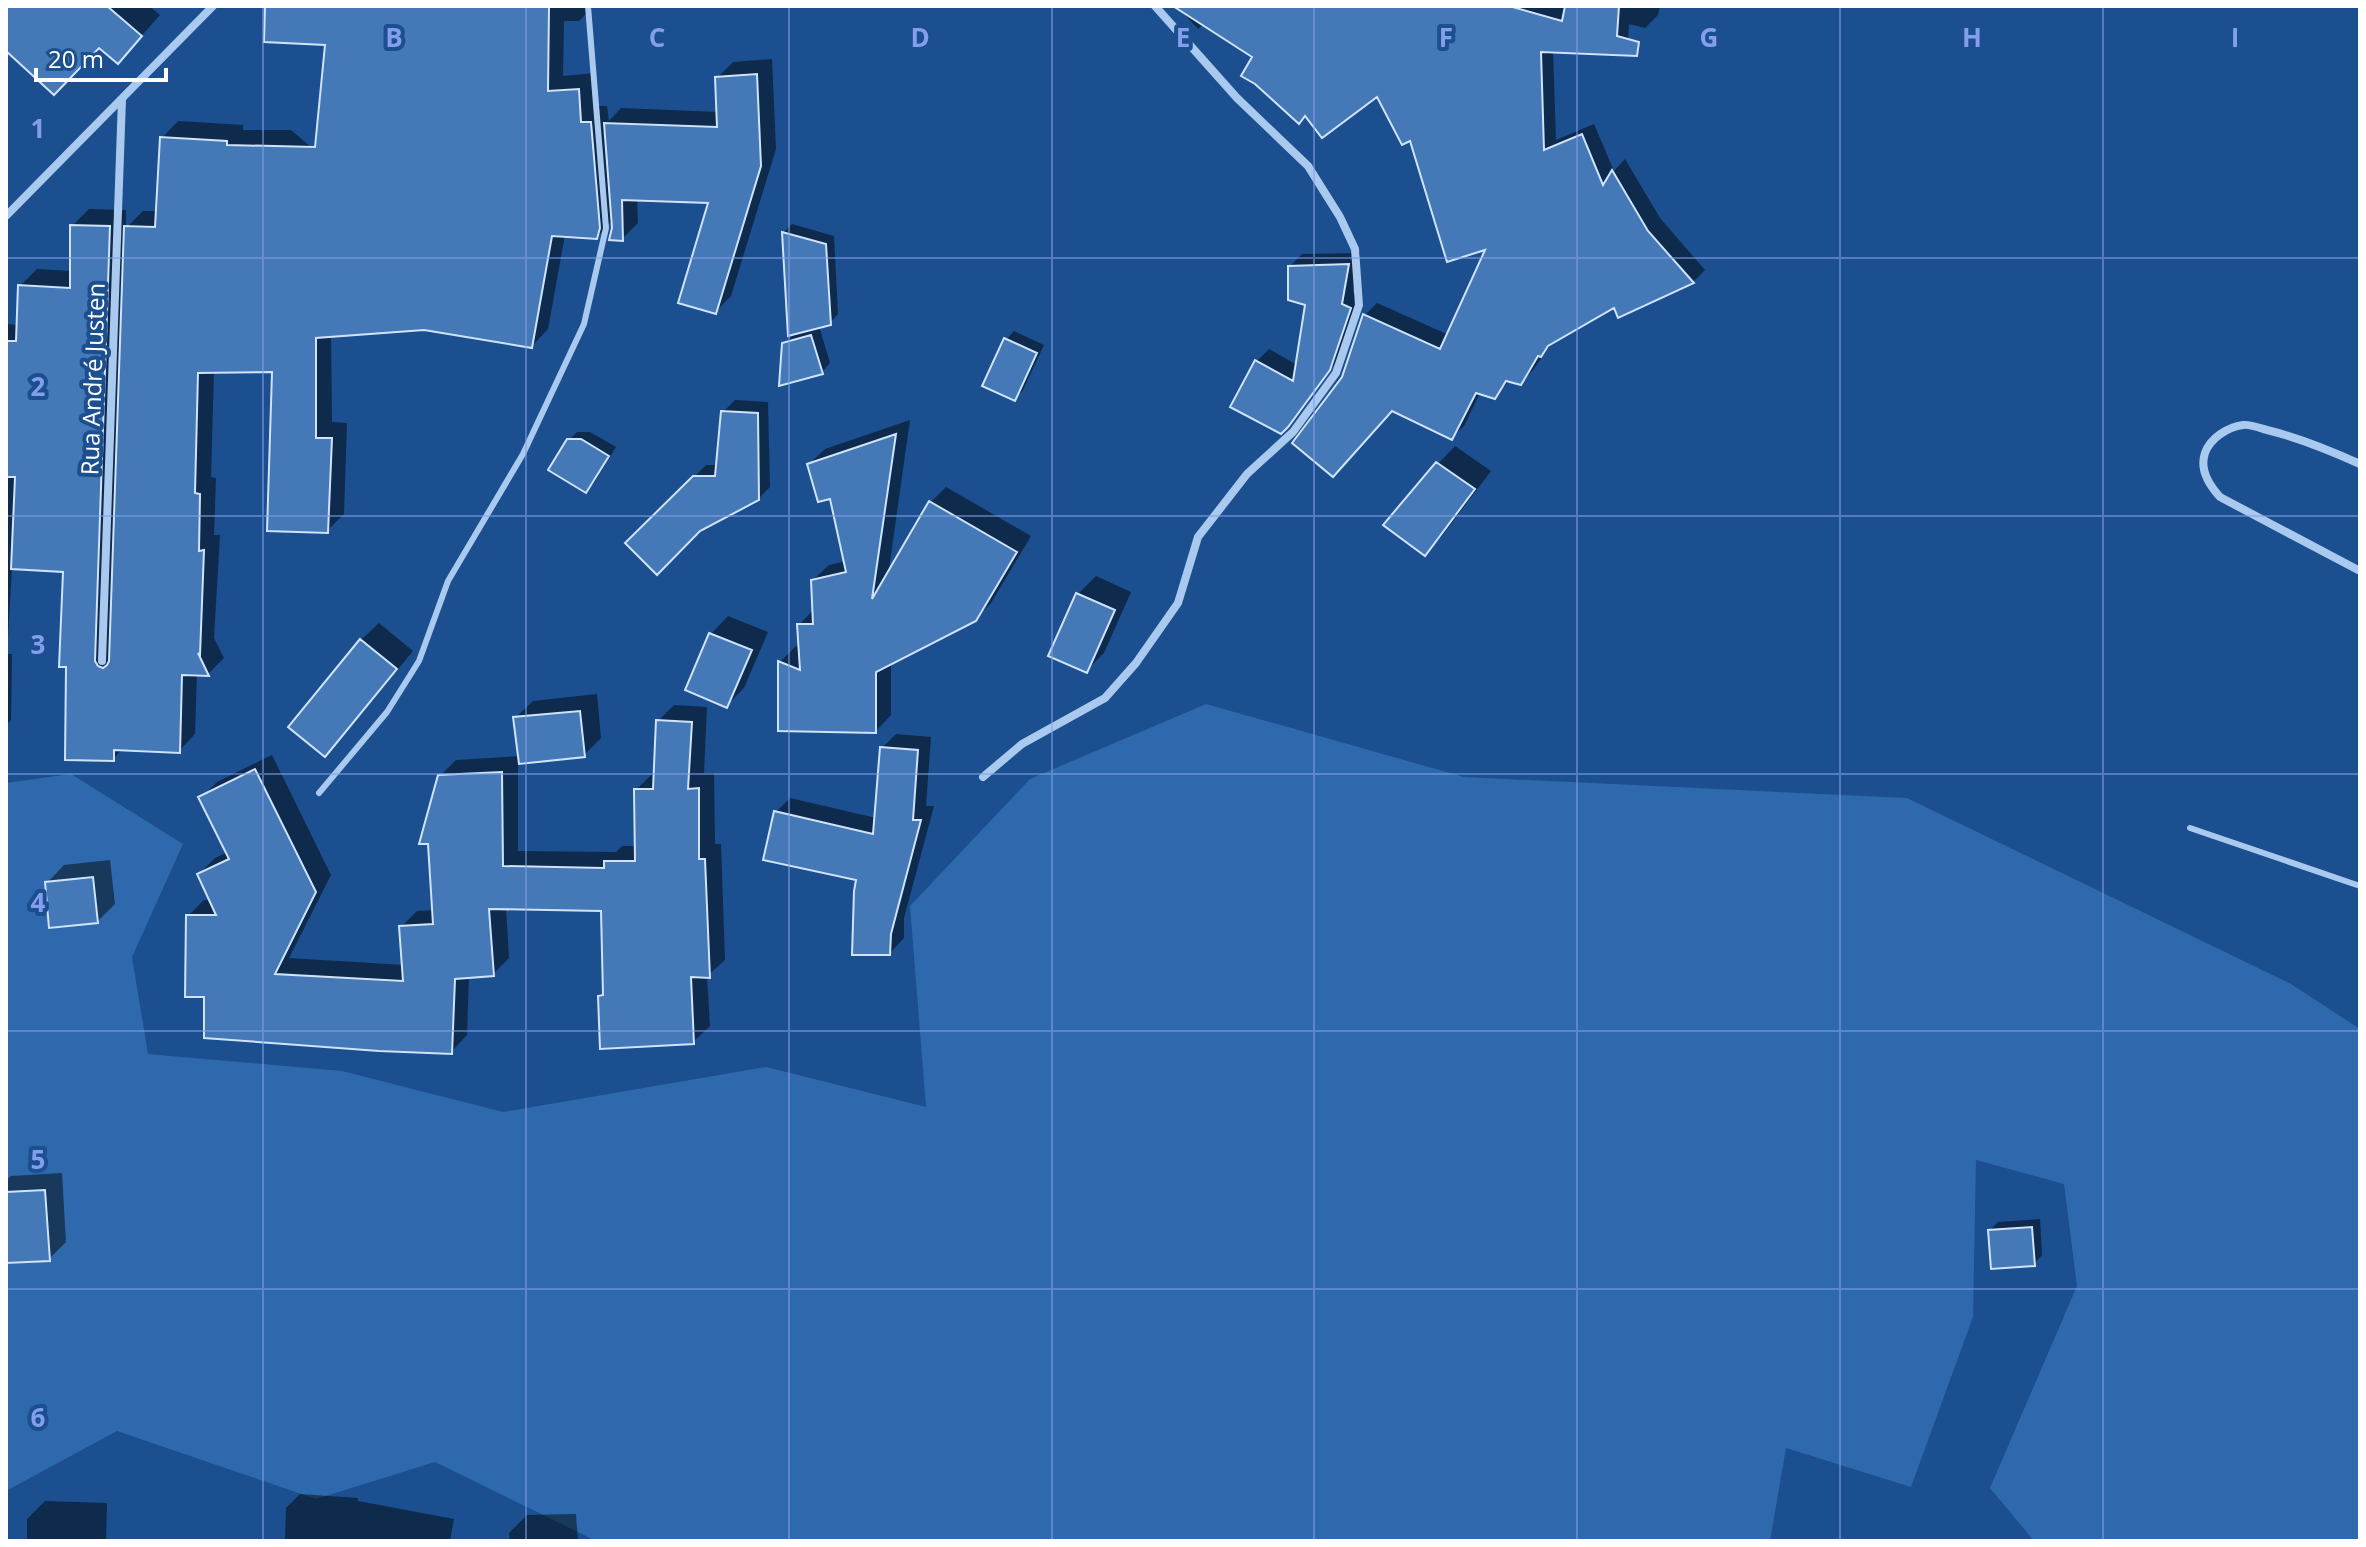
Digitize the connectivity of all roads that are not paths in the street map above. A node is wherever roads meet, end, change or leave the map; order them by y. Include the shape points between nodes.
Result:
1 (213, 6) edge
2 (588, 6) edge
3 (1155, 6) edge
4 (122, 99) junction
5 (6, 216) edge
6 (2360, 464) edge
7 (2360, 571) edge
8 (102, 661) dead end
9 (983, 777) dead end
10 (319, 793) dead end
11 (2190, 828) dead end
12 (2360, 886) edge

1 - 4 street
2 - 10 lane via 606,228 584,324 523,454 448,581 419,661 387,712
3 - 9 street via 1237,98 1308,166 1355,249 1359,305 1336,373 1293,432 1247,474 1198,537 1178,603 1136,663 1105,698 1022,744
4 - 5 street
4 - 8 street, Rua André Justen
6 - 7 street via 2302,439 2245,424 2211,442 2203,469 2220,497
11 - 12 lane

